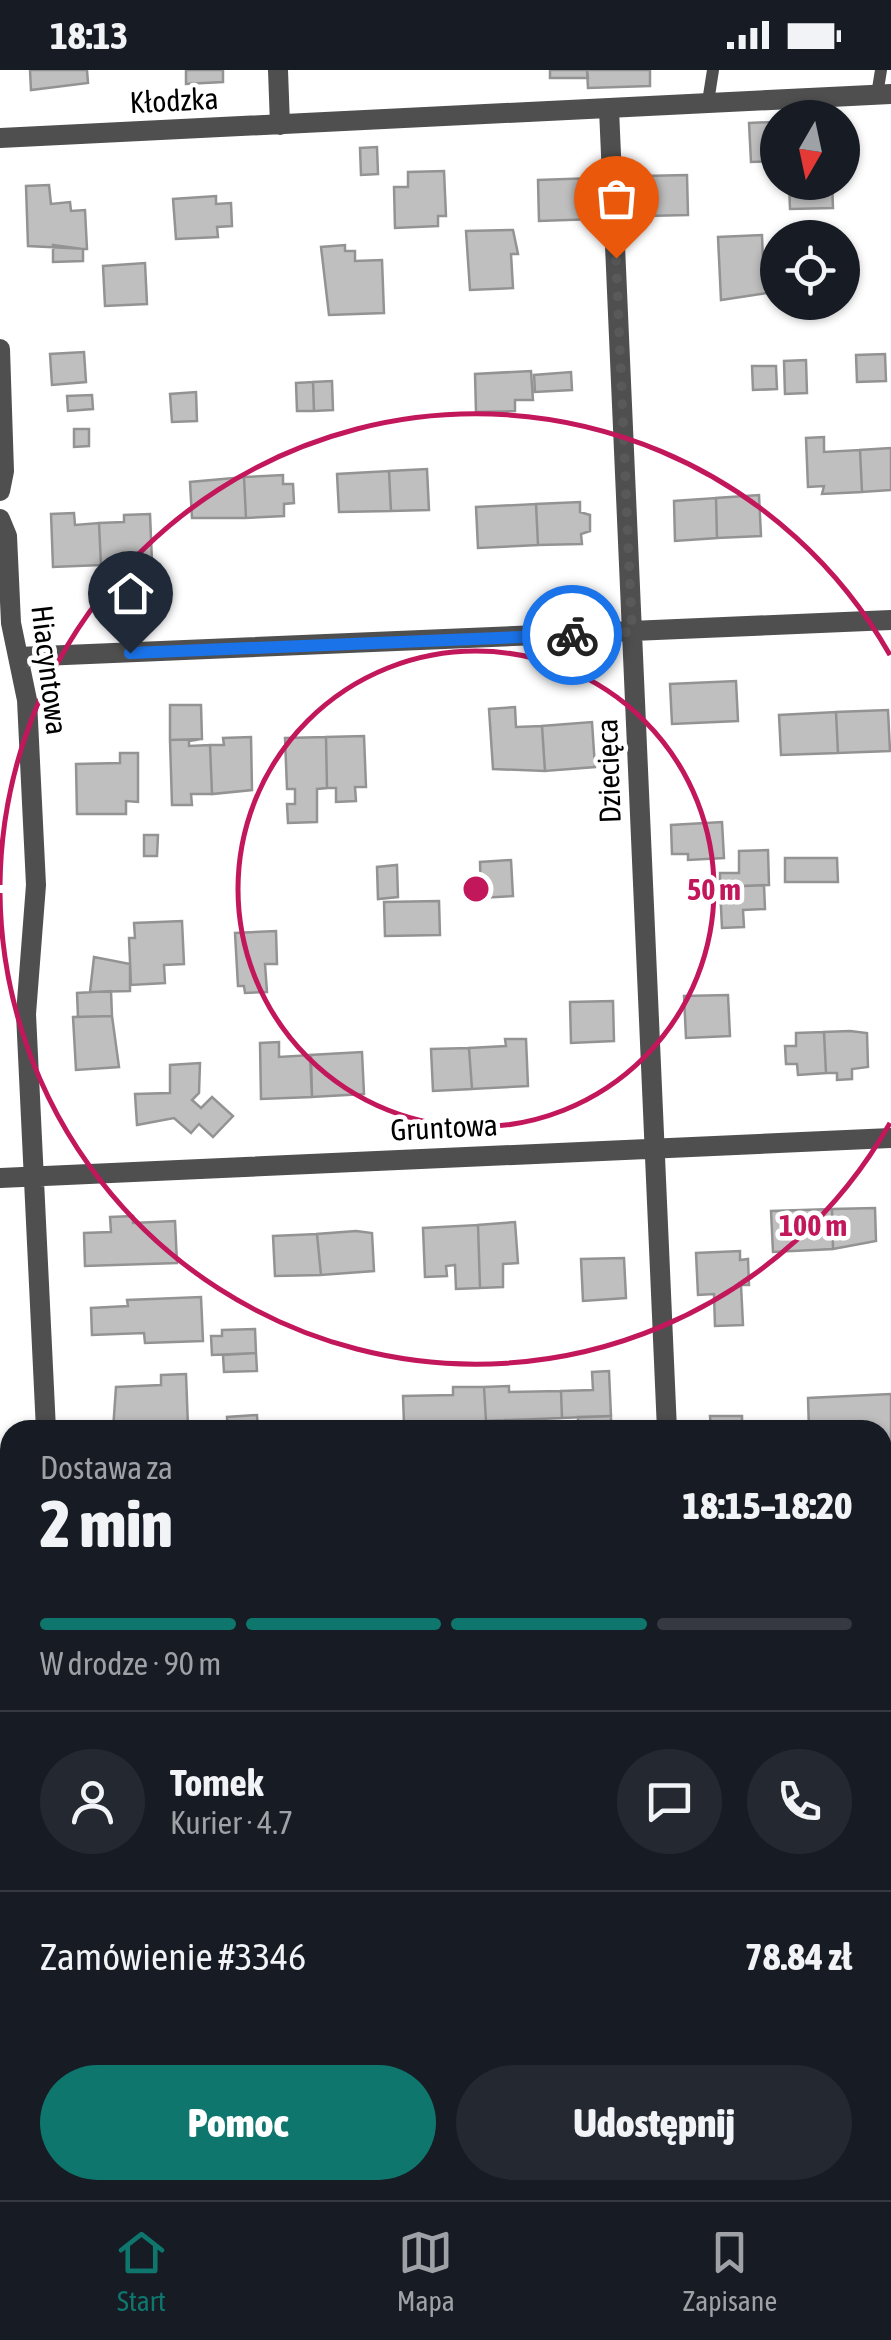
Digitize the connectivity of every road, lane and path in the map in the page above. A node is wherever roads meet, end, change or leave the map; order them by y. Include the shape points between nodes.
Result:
1 (278, 70) edge
2 (713, 70) edge
3 (881, 70) edge
4 (884, 94) edge
5 (708, 102) junction
6 (609, 109) junction
7 (280, 125) junction
8 (0, 138) edge
9 (0, 349) edge
10 (0, 492) edge
11 (0, 519) edge
12 (891, 620) edge
13 (632, 632) junction
14 (18, 657) junction
15 (891, 1138) edge
16 (653, 1147) junction
17 (33, 1177) junction
18 (0, 1178) edge
19 (45, 1420) edge
20 (667, 1420) edge

1 - 7 street
2 - 5 lane
3 - 4 lane
4 - 5 street, Kłodzka
5 - 6 street, Kłodzka
6 - 7 street, Kłodzka
6 - 13 street, Dziecięca
7 - 8 street, Kłodzka
9 - 10 street
11 - 14 street, Hiacyntowa
12 - 13 street
13 - 14 street
13 - 16 street, Dziecięca
14 - 17 street, Hiacyntowa via 27,700 36,884 26,1014
15 - 16 street, Gruntowa
16 - 17 street, Gruntowa
16 - 20 street, Dziecięca
17 - 18 street, Gruntowa
17 - 19 street, Hiacyntowa

